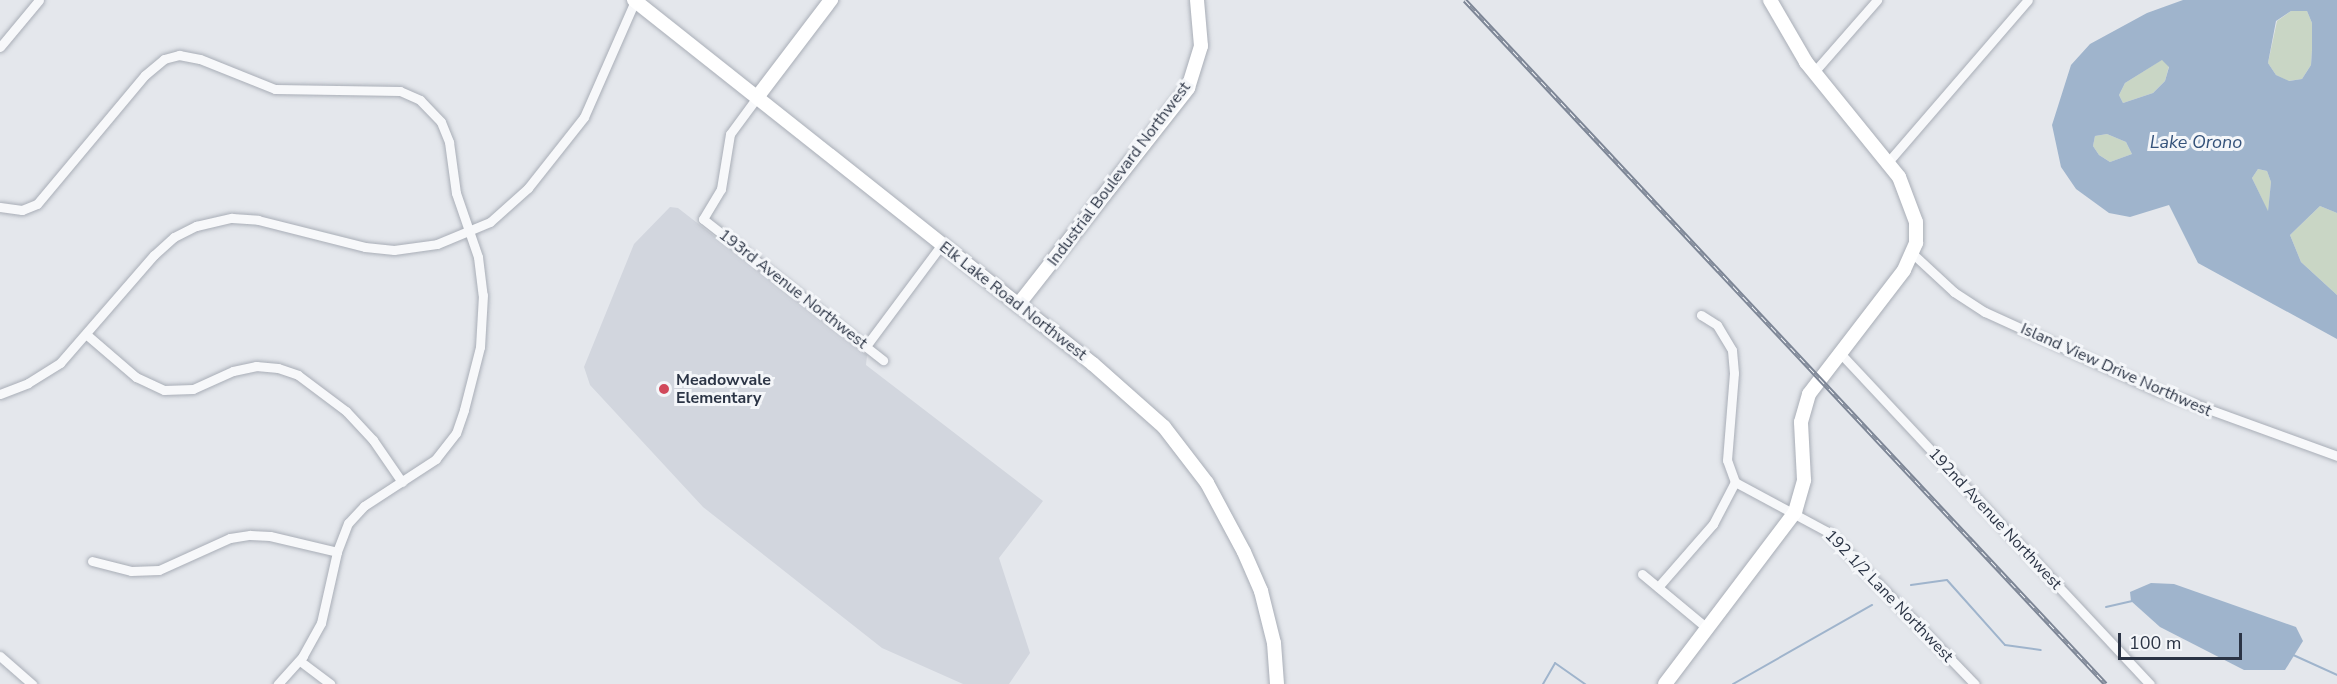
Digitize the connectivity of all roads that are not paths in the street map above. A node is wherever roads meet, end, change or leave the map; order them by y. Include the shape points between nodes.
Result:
1 (39, 0) edge
2 (635, 0) edge
3 (831, 0) edge
4 (1197, 0) edge
5 (1770, 0) edge
6 (1877, 0) edge
7 (2028, 0) edge
8 (0, 47) edge
9 (1815, 72) junction
10 (758, 96) junction
11 (1888, 162) junction
12 (0, 207) edge
13 (471, 232) junction
14 (942, 244) junction
15 (1912, 254) junction
16 (1018, 305) junction
17 (1701, 315) dead end
18 (87, 335) junction
19 (866, 346) junction
20 (1841, 354) junction
21 (883, 360) dead end
22 (0, 394) edge
23 (2337, 456) edge
24 (402, 482) junction
25 (1735, 482) junction
26 (1795, 512) junction
27 (337, 552) junction
28 (92, 561) dead end
29 (1642, 574) dead end
30 (1658, 587) junction
31 (1708, 629) junction
32 (0, 656) edge
33 (300, 661) junction
34 (32, 684) edge
35 (278, 684) edge
36 (330, 684) edge
37 (1277, 684) edge
38 (1665, 684) edge
39 (1975, 684) edge
40 (2150, 684) edge

1 - 8 street
2 - 10 street, Elk Lake Road Northwest
2 - 13 street via 620,28 605,75 577,126 520,198
3 - 10 street
4 - 16 street, Industrial Boulevard Northwest via 1201,46 1188,88
5 - 9 street
6 - 9 street
7 - 11 street
9 - 11 street
10 - 14 street, Elk Lake Road Northwest
10 - 19 street, 193rd Avenue Northwest via 730,134 721,189 704,219
11 - 15 street via 1911,200 1917,233
12 - 13 street via 22,210 43,198 145,75 164,59 193,57 275,89 388,89 420,100 446,131 453,184
13 - 18 street via 422,248 387,249 258,220 232,218 208,222 184,231 164,245
13 - 24 street via 482,282 483,321 464,410 444,451
14 - 16 street, Elk Lake Road Northwest
14 - 19 street
15 - 20 street
15 - 23 street, Island View Drive Northwest via 1954,292 1985,312 2177,399
16 - 37 street, Elk Lake Road Northwest via 1164,427 1207,483 1233,527 1261,591 1274,643
17 - 25 street via 1717,325 1732,350 1734,373 1727,460
18 - 22 street via 39,377
18 - 24 street via 136,377 164,390 193,389 233,371 256,366 298,375 352,417
19 - 21 street, 193rd Avenue Northwest
20 - 26 street via 1805,403 1801,422 1804,480
20 - 40 street, 192nd Avenue Northwest
24 - 27 street via 355,514 342,533
25 - 26 street, 192 1/2 Lane Northwest via 1752,494
25 - 30 street via 1713,524
26 - 31 street
26 - 39 street, 192 1/2 Lane Northwest via 1821,526 1854,555
27 - 28 street via 250,535 230,538 178,564 150,572
27 - 33 street via 321,623
29 - 30 street
30 - 31 street
31 - 38 street
32 - 34 street
33 - 35 street
33 - 36 street

